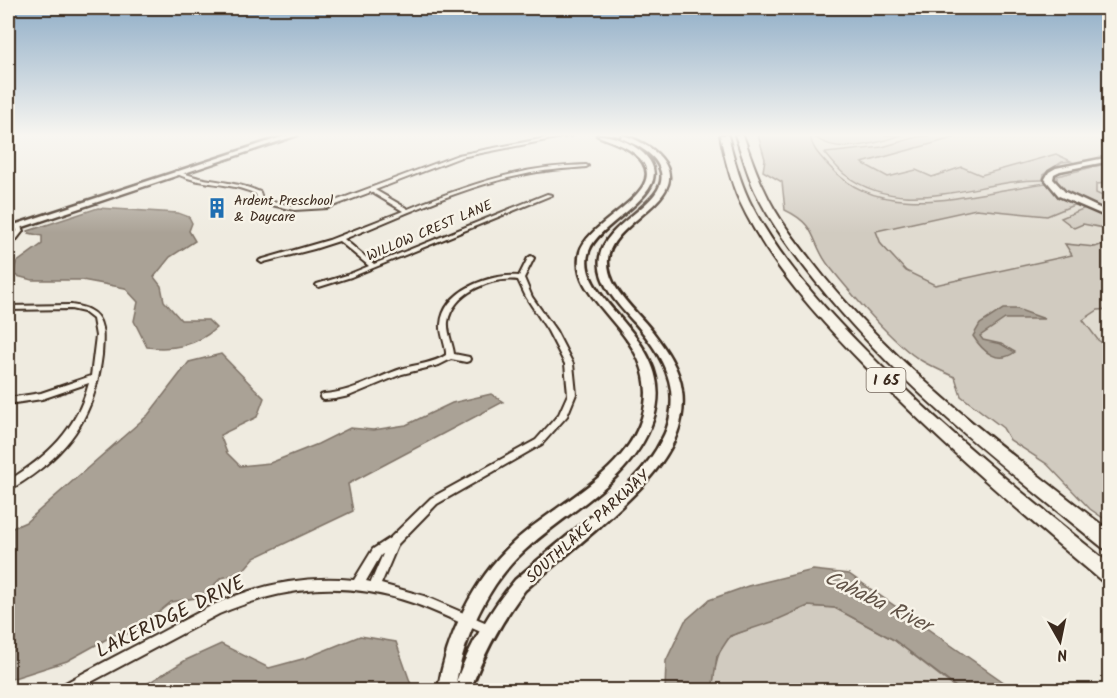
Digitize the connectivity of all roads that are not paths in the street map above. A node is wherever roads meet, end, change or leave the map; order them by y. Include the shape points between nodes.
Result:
1 (190, 168) edge
2 (191, 168) edge
3 (432, 168) edge
4 (559, 168) edge
5 (648, 168) edge
6 (663, 168) edge
7 (733, 168) edge
8 (749, 168) edge
9 (1065, 168) edge
10 (177, 172) junction
11 (372, 190) junction
12 (549, 195) dead end
13 (407, 211) junction
14 (1110, 216) edge
15 (18, 226) junction
16 (8, 229) edge
17 (340, 239) junction
18 (9, 245) edge
19 (531, 258) dead end
20 (262, 261) dead end
21 (373, 266) junction
22 (521, 278) junction
23 (319, 285) dead end
24 (8, 308) edge
25 (450, 356) junction
26 (465, 359) dead end
27 (95, 378) junction
28 (324, 397) dead end
29 (8, 402) edge
30 (8, 486) edge
31 (394, 541) junction
32 (1110, 542) edge
33 (1110, 576) edge
34 (357, 585) junction
35 (374, 587) junction
36 (469, 622) junction
37 (490, 630) junction
38 (64, 690) edge
39 (446, 690) edge
40 (462, 690) edge

1 - 10 street
2 - 10 street
3 - 11 street
4 - 13 street via 500,176
5 - 36 street, SOUTHLAKE PARKWAY via 649,187 596,230 587,242 583,262 592,290 633,336 644,357 652,385 648,416 634,447 613,472 508,558 491,579
6 - 37 street, SOUTHLAKE PARKWAY via 666,177 659,196 610,237 604,252 605,274 667,361 675,384 676,415 668,445 645,477 520,585
7 - 33 highway, I 65 via 756,222 788,270 831,321 931,423
8 - 32 highway, I 65 via 767,207 842,304 943,403
9 - 14 street via 1051,173 1048,179 1062,194
10 - 11 street via 200,181 237,183 258,193 260,201 294,208 334,205
10 - 15 street
10 - 16 street
11 - 13 street
12 - 21 street, WILLOW CREST LANE
13 - 17 street
15 - 16 street
15 - 18 street via 20,234
16 - 18 street
17 - 20 street
17 - 21 street
19 - 22 street
21 - 23 street, WILLOW CREST LANE
22 - 25 street via 492,280 456,301 444,323
22 - 31 street via 569,364 573,384 568,406 558,423 538,442 442,495
24 - 27 street via 71,307 92,314 99,323
25 - 26 street
25 - 28 street via 346,394
27 - 29 street via 42,396
27 - 30 street via 87,407 74,430 50,456
31 - 34 street via 377,552
31 - 35 street
34 - 35 street, LAKERIDGE DRIVE
34 - 38 street, LAKERIDGE DRIVE via 295,584 245,597
35 - 36 street, LAKERIDGE DRIVE via 416,598
36 - 37 street, LAKERIDGE DRIVE
36 - 39 street, SOUTHLAKE PARKWAY via 456,648
37 - 40 street, SOUTHLAKE PARKWAY

